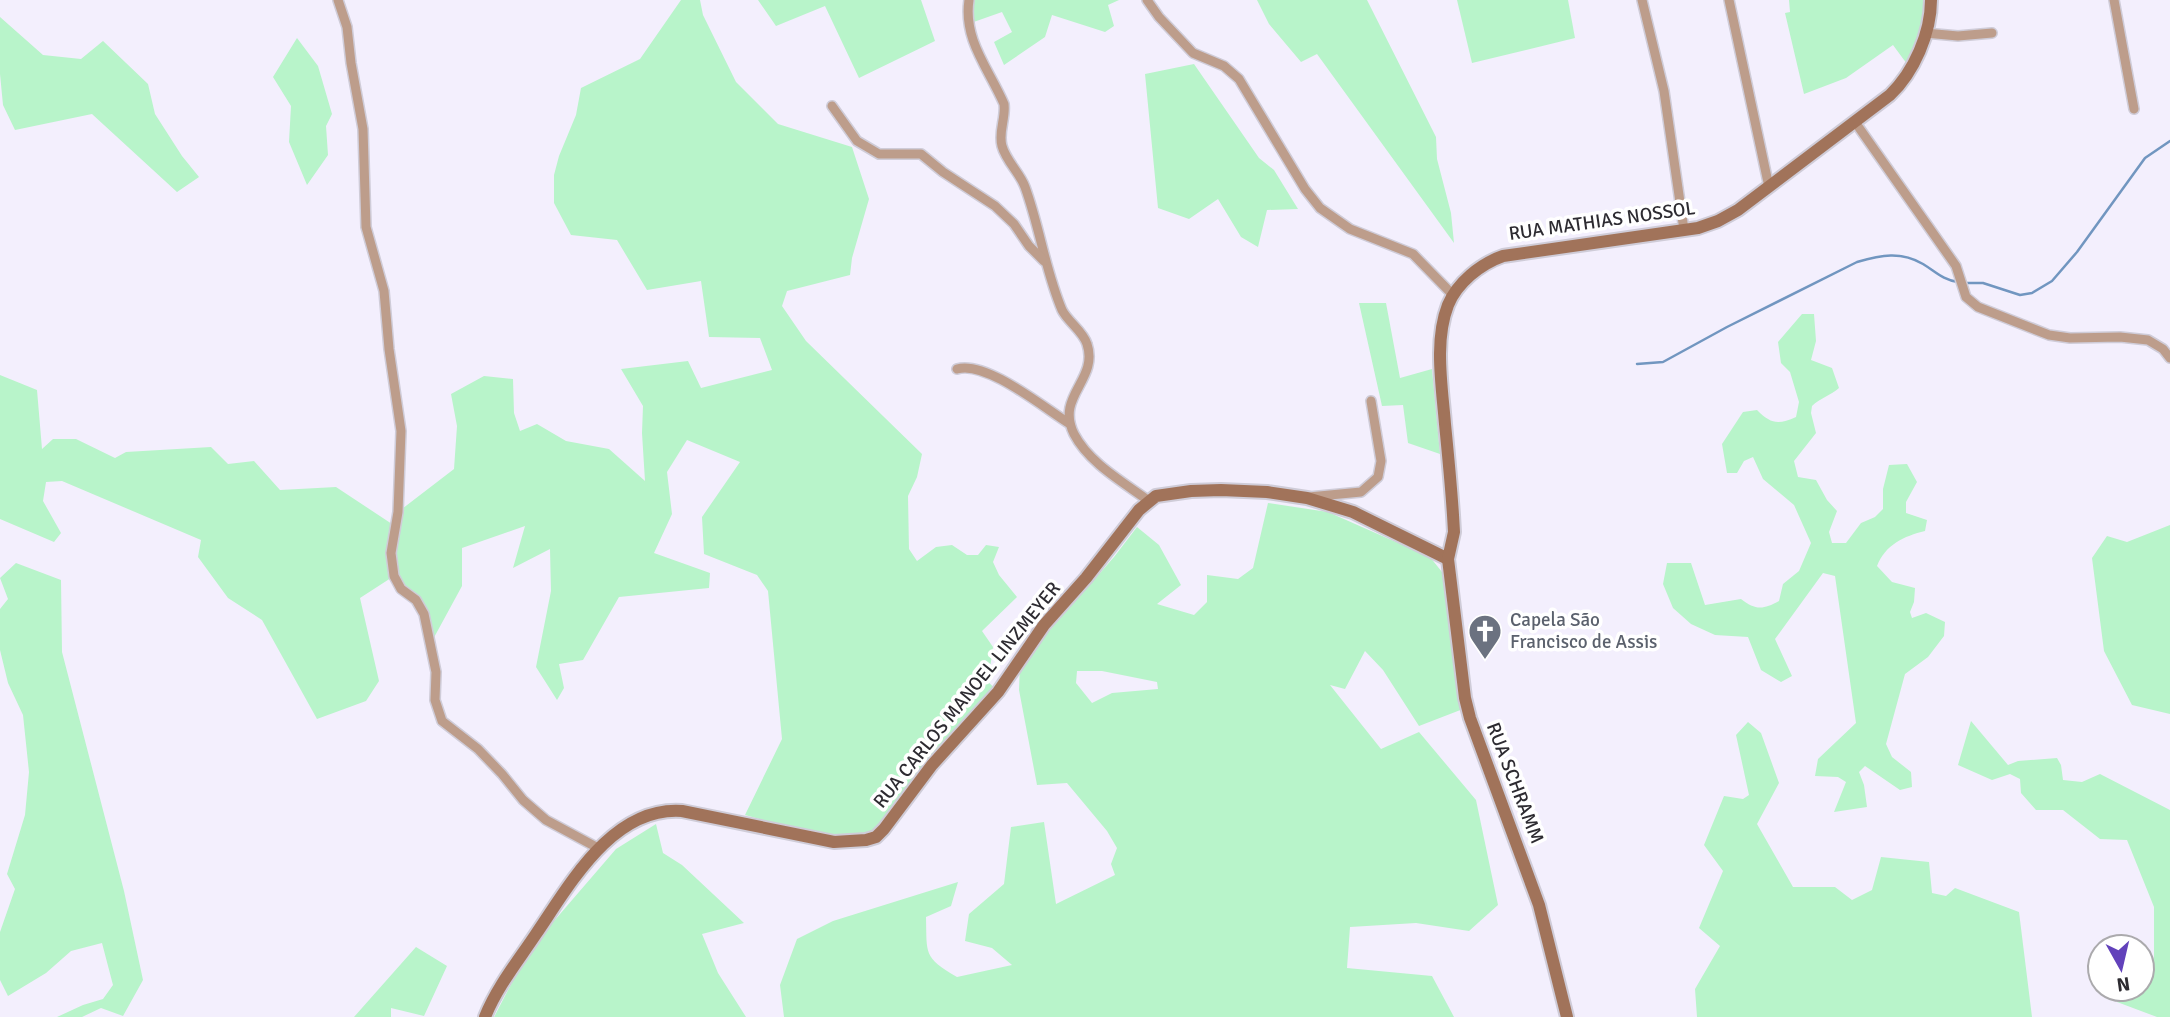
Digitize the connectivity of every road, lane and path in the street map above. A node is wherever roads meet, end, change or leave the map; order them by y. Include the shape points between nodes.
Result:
1 (338, 0) edge
2 (969, 0) edge
3 (1147, 0) edge
4 (1642, 0) edge
5 (1730, 0) edge
6 (1931, 0) edge
7 (2114, 0) edge
8 (1925, 33) junction
9 (1992, 33) dead end
10 (832, 106) dead end
11 (2134, 109) dead end
12 (1855, 122) junction
13 (1769, 187) junction
14 (1684, 230) junction
15 (1045, 262) junction
16 (1453, 295) junction
17 (2170, 358) edge
18 (957, 369) dead end
19 (1371, 401) dead end
20 (1070, 424) junction
21 (1307, 498) junction
22 (1149, 501) junction
23 (1448, 559) junction
24 (598, 848) junction
25 (485, 1017) edge
26 (1567, 1017) edge

1 - 24 street via 347,27 363,129 366,227 384,291 401,431 398,512 391,553 394,576 424,614 442,721 478,749 546,820
2 - 15 street via 971,37 1004,104 1002,146 1027,191
3 - 16 street via 1193,53 1224,66 1239,79 1320,208 1350,229 1413,254
4 - 14 street via 1664,91
5 - 13 street
6 - 8 street, RUA MATHIAS NOSSOL
7 - 11 street
8 - 9 street
8 - 12 street, RUA MATHIAS NOSSOL via 1903,82
10 - 15 street via 857,141 879,154 921,154 995,206
12 - 13 street, RUA MATHIAS NOSSOL
12 - 17 street via 1950,257 1966,297 1978,307 2049,335 2148,340
13 - 14 street, RUA MATHIAS NOSSOL via 1718,221
14 - 16 street, RUA MATHIAS NOSSOL via 1503,256 1474,272
15 - 20 street via 1065,316 1088,346 1087,371 1068,407
16 - 23 street, RUA MATHIAS NOSSOL via 1441,344 1454,515
18 - 20 street via 971,367 1000,378
19 - 21 street via 1381,461 1378,477 1361,492
20 - 22 street via 1079,443 1096,461
21 - 22 street via 1221,490 1168,494
21 - 23 street via 1353,512
22 - 24 street, RUA CARLOS MANOEL LINZMEYER via 1045,625 998,692 876,836 834,842 672,810 643,818
23 - 26 street, RUA SCHRAMM via 1470,718 1539,905
24 - 25 street, RUA CARLOS MANOEL LINZMEYER via 570,880

